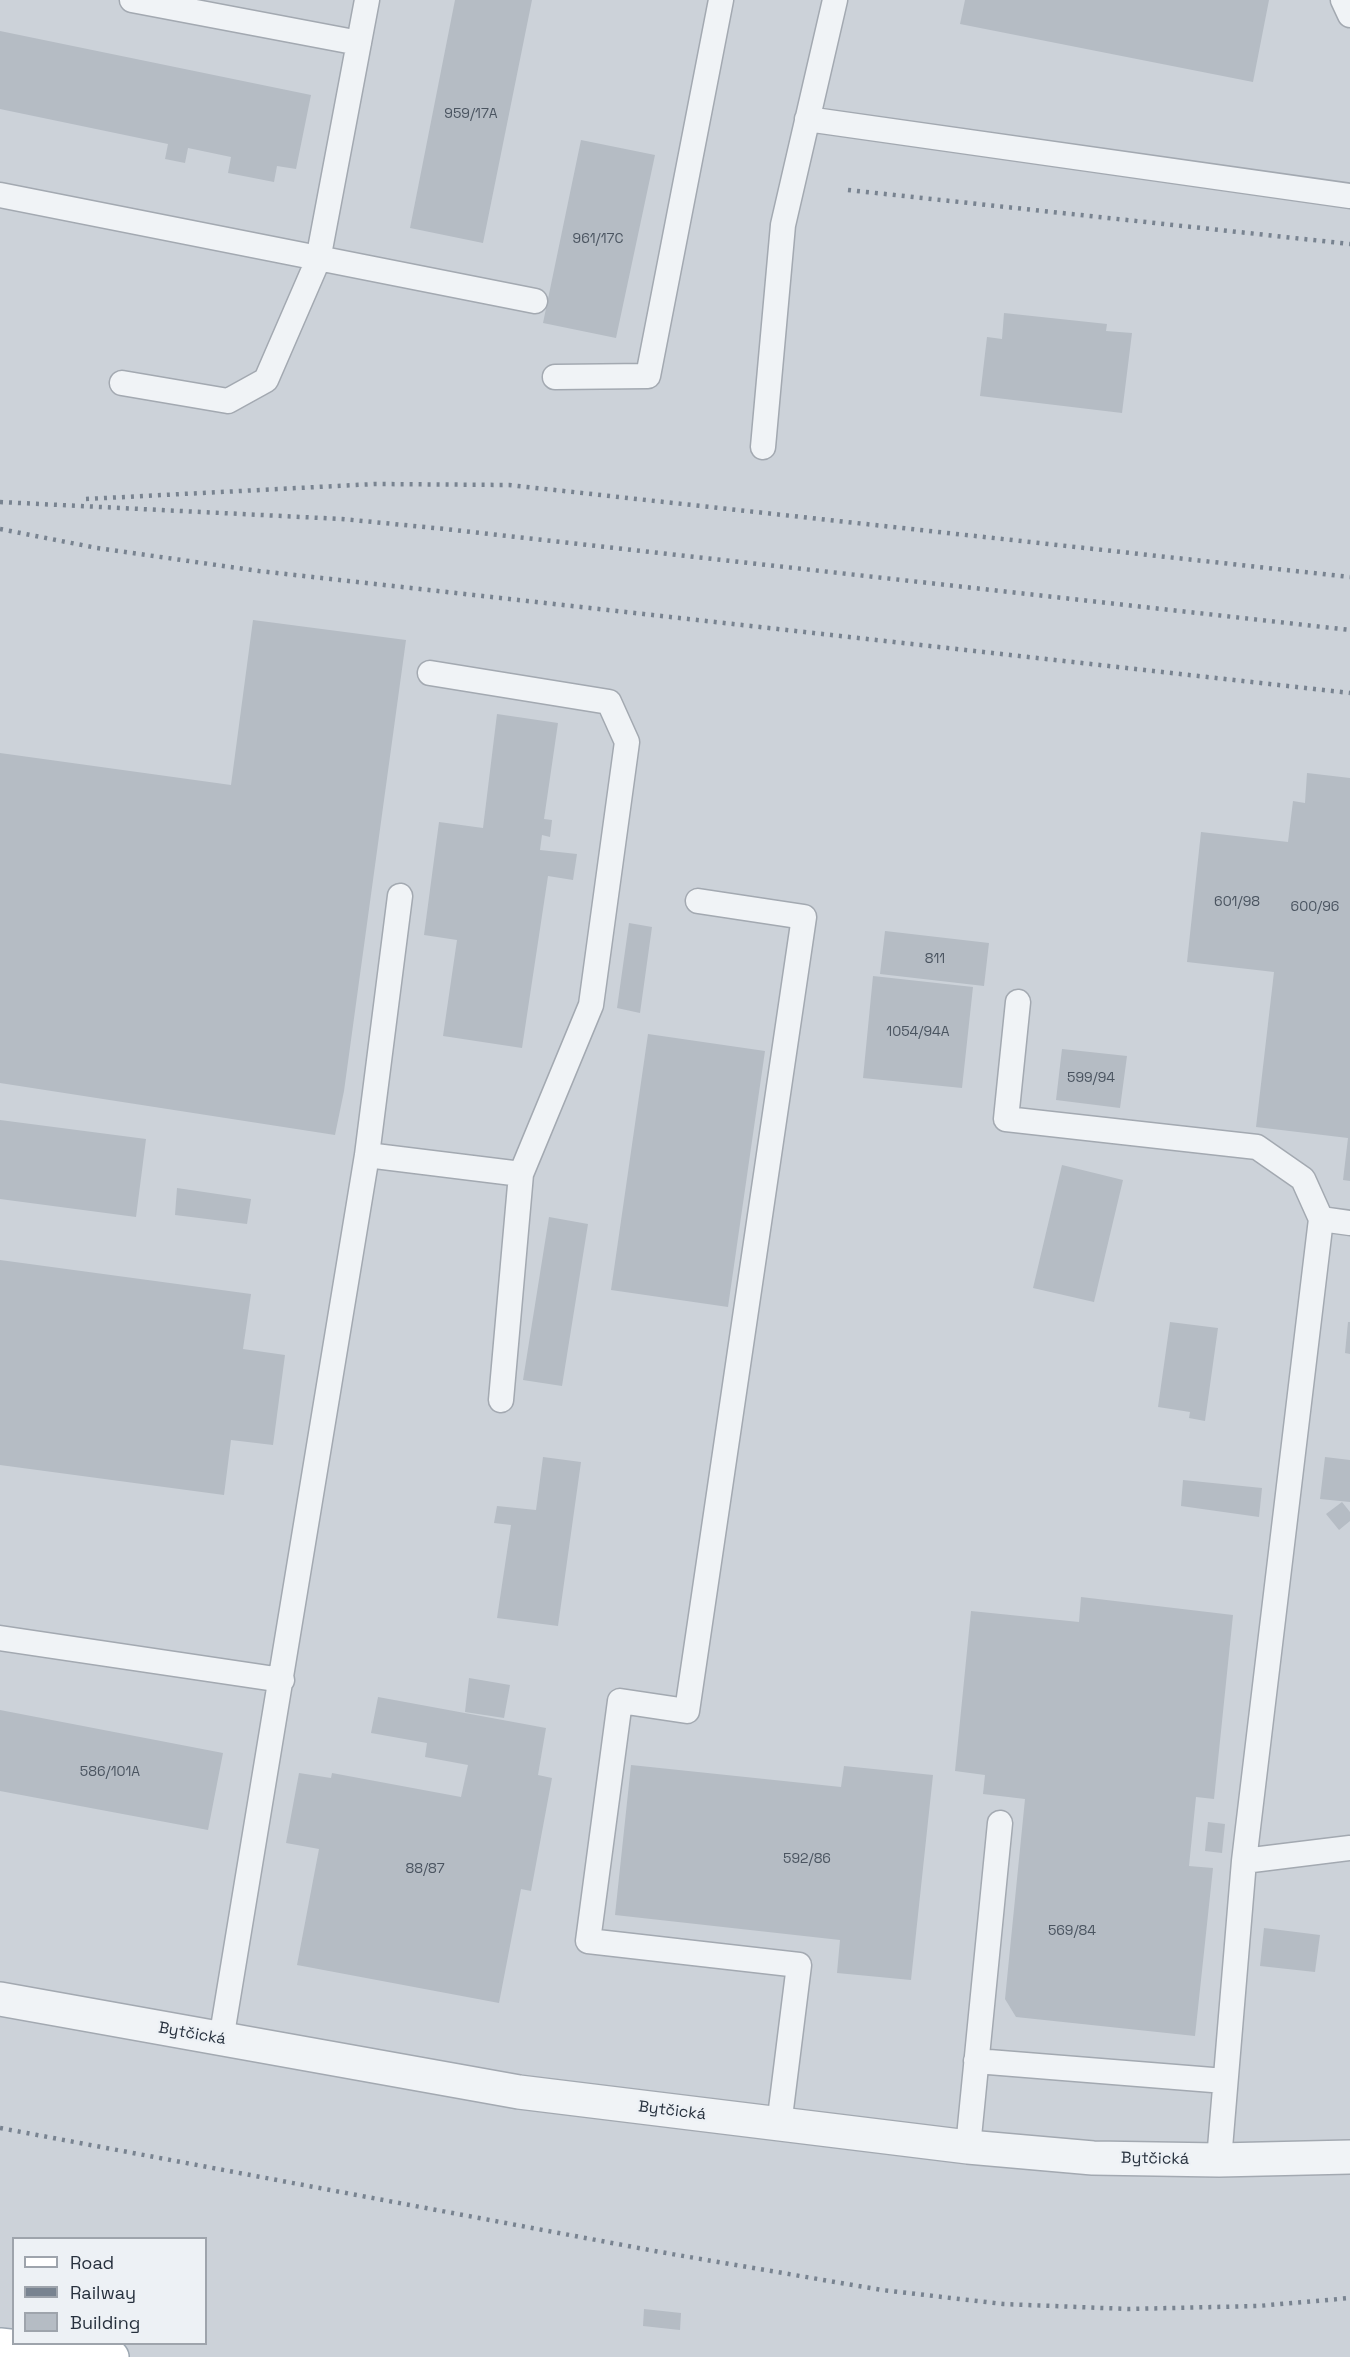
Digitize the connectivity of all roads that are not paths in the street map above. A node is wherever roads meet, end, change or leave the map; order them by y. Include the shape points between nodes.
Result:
1 (132, 0) edge
2 (367, 0) edge
3 (721, 0) edge
4 (835, 0) edge
5 (1343, 0) edge
6 (175, 4) edge
7 (1350, 15) edge
8 (359, 43) junction
9 (807, 119) junction
10 (0, 195) edge
11 (1350, 196) edge
12 (318, 260) junction
13 (535, 301) dead end
14 (555, 377) dead end
15 (122, 383) dead end
16 (763, 447) dead end
17 (430, 673) dead end
18 (400, 896) dead end
19 (698, 901) dead end
20 (1018, 1002) dead end
21 (367, 1155) junction
22 (521, 1174) junction
23 (1321, 1219) junction
24 (1350, 1223) edge
25 (501, 1400) dead end
26 (0, 1638) edge
27 (282, 1680) junction
28 (1000, 1823) dead end
29 (1350, 1848) edge
30 (1244, 1860) junction
31 (0, 1999) edge
32 (221, 2040) junction
33 (976, 2061) junction
34 (1225, 2081) junction
35 (779, 2125) junction
36 (968, 2147) junction
37 (1350, 2157) edge
38 (1219, 2160) junction
39 (0, 2345) edge
40 (112, 2357) edge

1 - 6 lane
2 - 8 lane
3 - 14 lane via 648,376
4 - 9 lane
5 - 7 lane
6 - 8 lane
8 - 12 lane
9 - 11 lane
9 - 16 lane via 783,225
10 - 12 lane
12 - 13 lane
12 - 15 lane via 266,380 228,401
17 - 22 lane via 609,702 627,742 591,1005
18 - 21 lane
19 - 35 lane via 804,917 687,1711 620,1701 588,1941 799,1965
20 - 23 lane via 1006,1119 1257,1148 1303,1179
21 - 22 lane
21 - 27 lane
22 - 25 lane
23 - 24 lane
23 - 30 lane
26 - 27 lane
27 - 32 lane
28 - 33 lane
29 - 30 lane
30 - 34 lane
31 - 32 street, Bytčická
32 - 35 street, Bytčická via 519,2092
33 - 34 lane
33 - 36 lane
34 - 38 lane
35 - 36 street, Bytčická
36 - 38 street, Bytčická via 1094,2158
37 - 38 street, Bytčická
39 - 40 main road

